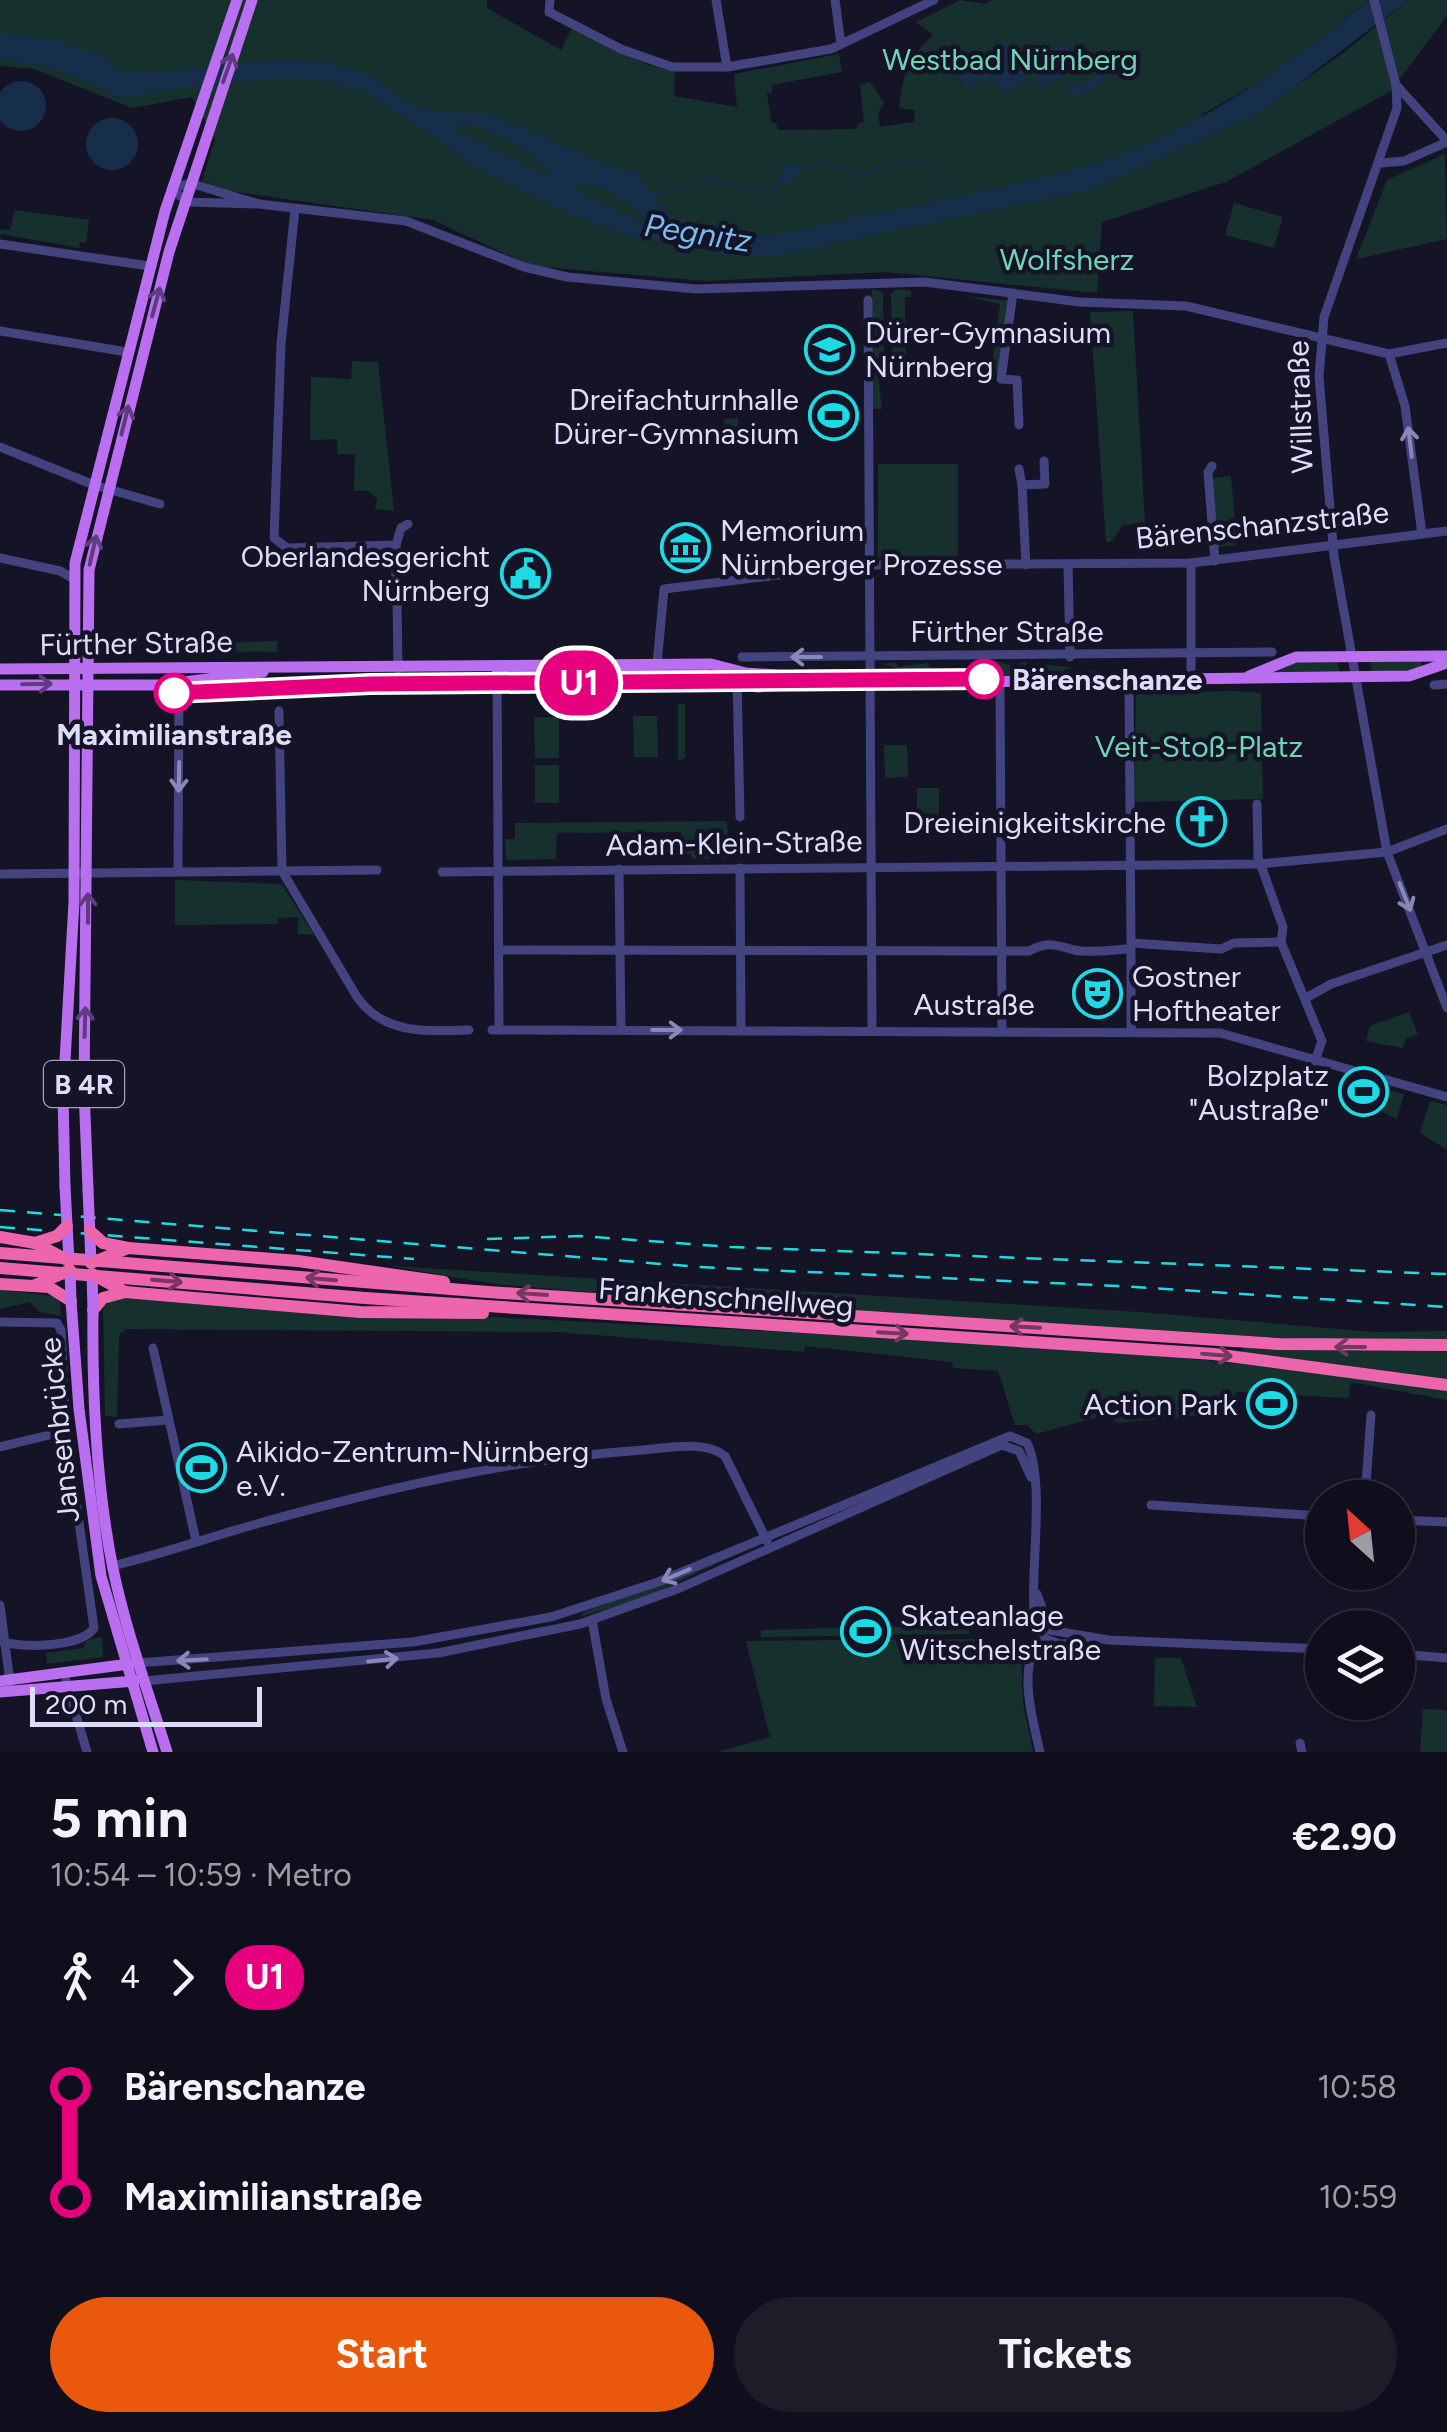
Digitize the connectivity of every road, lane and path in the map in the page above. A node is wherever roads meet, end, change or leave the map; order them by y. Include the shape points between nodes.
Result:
1 (238, 0) edge
2 (252, 0) edge
3 (550, 0) edge
4 (716, 0) edge
5 (835, 0) edge
6 (934, 0) edge
7 (1374, 0) edge
8 (841, 44) junction
9 (728, 67) junction
10 (1396, 86) junction
11 (199, 134) junction
12 (1447, 141) edge
13 (1381, 164) junction
14 (190, 184) junction
15 (172, 189) junction
16 (185, 201) junction
17 (259, 204) junction
18 (295, 209) junction
19 (0, 244) edge
20 (149, 266) junction
21 (1013, 293) junction
22 (868, 300) dead end
23 (0, 331) edge
24 (1320, 338) junction
25 (1447, 342) edge
26 (127, 352) junction
27 (1389, 354) junction
28 (1019, 425) dead end
29 (0, 447) edge
30 (1044, 461) dead end
31 (1212, 466) dead end
32 (1019, 469) dead end
33 (94, 484) junction
34 (1022, 485) junction
35 (108, 489) junction
36 (160, 504) dead end
37 (408, 524) dead end
38 (1447, 530) edge
39 (1422, 534) junction
40 (1332, 544) junction
41 (396, 545) junction
42 (0, 558) edge
43 (1216, 561) junction
44 (1191, 562) junction
45 (1026, 564) junction
46 (1068, 564) junction
47 (869, 566) junction
48 (74, 580) junction
49 (1272, 652) dead end
50 (1190, 654) junction
51 (1070, 656) junction
52 (1353, 656) junction
53 (1421, 656) junction
54 (870, 657) junction
55 (1288, 658) junction
56 (1447, 659) edge
57 (657, 664) junction
58 (74, 669) junction
59 (88, 669) junction
60 (398, 669) junction
61 (496, 669) junction
62 (0, 670) edge
63 (272, 670) junction
64 (739, 670) junction
65 (1426, 673) junction
66 (1358, 677) junction
67 (1245, 678) junction
68 (1292, 679) junction
69 (1191, 680) junction
70 (1129, 681) junction
71 (869, 682) junction
72 (1000, 682) junction
73 (74, 684) junction
74 (179, 684) junction
75 (1447, 684) edge
76 (0, 685) edge
77 (88, 685) junction
78 (1434, 685) dead end
79 (280, 710) dead end
80 (1256, 804) dead end
81 (740, 817) dead end
82 (1447, 830) edge
83 (1387, 852) junction
84 (1260, 864) junction
85 (1131, 865) junction
86 (869, 866) junction
87 (1000, 866) junction
88 (740, 868) junction
89 (619, 869) junction
90 (178, 870) junction
91 (377, 870) dead end
92 (81, 871) junction
93 (282, 871) junction
94 (442, 872) dead end
95 (499, 872) junction
96 (0, 874) edge
97 (1281, 942) junction
98 (1447, 945) edge
99 (1131, 946) junction
100 (741, 948) junction
101 (620, 949) junction
102 (872, 949) junction
103 (500, 950) junction
104 (1002, 951) junction
105 (1427, 953) junction
106 (1306, 998) junction
107 (1447, 1008) edge
108 (872, 1028) junction
109 (469, 1030) dead end
110 (621, 1030) junction
111 (1002, 1030) junction
112 (1131, 1030) junction
113 (741, 1031) junction
114 (1315, 1061) junction
115 (1447, 1097) edge
116 (67, 1226) junction
117 (90, 1230) junction
118 (0, 1237) edge
119 (35, 1243) junction
120 (128, 1248) junction
121 (0, 1253) edge
122 (80, 1267) junction
123 (0, 1268) edge
124 (0, 1284) edge
125 (33, 1286) junction
126 (125, 1292) junction
127 (488, 1292) junction
128 (71, 1301) junction
129 (93, 1310) junction
130 (542, 1310) junction
131 (0, 1322) edge
132 (1447, 1345) edge
133 (153, 1348) dead end
134 (1447, 1385) edge
135 (1372, 1415) dead end
136 (168, 1420) junction
137 (119, 1424) dead end
138 (66, 1431) junction
139 (1001, 1442) junction
140 (0, 1447) edge
141 (1367, 1480) edge
142 (94, 1487) junction
143 (1151, 1505) dead end
144 (1305, 1515) edge
145 (1415, 1521) edge
146 (1447, 1522) edge
147 (765, 1535) junction
148 (196, 1541) junction
149 (770, 1548) junction
150 (112, 1566) junction
151 (0, 1606) edge
152 (592, 1620) junction
153 (479, 1633) junction
154 (1046, 1634) junction
155 (3, 1642) edge
156 (414, 1642) junction
157 (481, 1646) junction
158 (1305, 1648) edge
159 (285, 1654) junction
160 (1415, 1655) edge
161 (415, 1656) junction
162 (1447, 1658) edge
163 (138, 1664) junction
164 (124, 1665) junction
165 (286, 1669) junction
166 (66, 1679) junction
167 (129, 1681) junction
168 (144, 1681) junction
169 (5, 1685) edge
170 (87, 1752) edge
171 (153, 1752) edge
172 (167, 1752) edge
173 (623, 1752) edge
174 (1040, 1752) edge

1 - 11 main road, B 4R
11 -> 2 main road, B 4R
3 - 9 street via 549,12 620,48 672,67
4 - 9 street
5 - 8 street
6 - 8 street
7 - 10 street
8 - 9 street
10 - 12 street
10 - 13 street, Willstraße via 1396,114
11 - 14 main road, B 4R
11 - 15 main road, B 4R
12 - 13 street
13 - 24 street, Willstraße
14 - 15 street
14 - 16 main road, B 4R
14 - 17 street
15 - 16 street
15 - 20 main road, B 4R
16 - 17 street
35 -> 16 main road, B 4R
17 - 18 street
18 - 21 street via 406,220 567,277 696,289 910,281
18 - 41 street via 280,362 274,538 287,548
19 - 20 street
20 - 26 main road, B 4R
21 - 24 street via 1186,306
21 - 28 street via 1000,379 1017,380
22 - 47 street
23 - 26 street
24 - 27 street
24 - 40 street, Willstraße
25 - 27 street
26 - 33 main road, B 4R
39 -> 27 street via 1406,406
29 - 33 street
30 - 34 street via 1046,484
31 - 43 street
32 - 34 street
33 - 35 street
33 - 48 main road, B 4R
34 - 45 street
35 - 36 street
59 -> 35 main road, B 4R via 88,577
37 - 41 street
38 - 39 street, Bärenschanzstraße
39 - 40 street, Bärenschanzstraße
40 - 43 street, Bärenschanzstraße
40 - 52 street, Willstraße
41 - 60 street
42 - 48 street
43 - 44 street, Bärenschanzstraße
44 - 46 street, Bärenschanzstraße
44 - 50 street
45 - 46 street, Bärenschanzstraße
45 - 47 street, Bärenschanzstraße
46 - 51 street
47 - 54 street
47 - 57 street, Bärenschanzstraße via 664,589
48 - 58 main road, B 4R
49 - 50 street, Fürther Straße
50 - 51 street, Fürther Straße
50 - 69 street
51 - 54 street, Fürther Straße
52 - 53 main road, Fürther Straße
52 - 55 main road, Fürther Straße
52 - 66 street, Willstraße
53 - 56 main road, Fürther Straße
53 - 65 main road
54 -> 64 street, Fürther Straße
54 - 71 street
55 - 67 main road, Fürther Straße
55 - 68 main road
56 - 65 main road, Fürther Straße
57 - 61 main road, Fürther Straße
57 - 64 main road, Fürther Straße
58 - 59 main road, Fürther Straße
58 - 62 main road, Fürther Straße
58 - 73 main road, B 4R
59 - 63 main road, Fürther Straße
59 - 77 main road, B 4R
60 - 61 main road, Fürther Straße
60 - 63 main road, Fürther Straße
61 - 64 main road, Fürther Straße via 526,676
61 - 95 street
63 - 74 main road, Fürther Straße
64 - 71 main road, Fürther Straße
64 - 81 street
65 - 66 main road, Fürther Straße
66 - 68 main road, Fürther Straße
66 - 83 street, Willstraße
67 - 68 main road, Fürther Straße
67 - 69 main road, Fürther Straße
69 - 70 main road, Fürther Straße
70 - 72 main road, Fürther Straße
70 - 85 street
71 - 72 main road, Fürther Straße
71 - 86 street
72 - 87 street
76 -> 73 main road, Fürther Straße
73 - 77 main road, Fürther Straße
73 - 92 main road, B 4R
74 - 77 main road, Fürther Straße
74 -> 90 street
75 - 78 street
77 - 92 main road, B 4R
79 - 93 street
80 - 84 street
82 - 83 street, Adam-Klein-Straße
83 - 84 street, Adam-Klein-Straße
83 -> 105 street, Willstraße
84 - 85 street, Adam-Klein-Straße
84 - 97 street
85 - 87 street, Adam-Klein-Straße
85 - 99 street
86 - 87 street, Adam-Klein-Straße
86 - 88 street, Adam-Klein-Straße
86 - 102 street
87 - 104 street
88 - 89 street, Adam-Klein-Straße
88 - 100 street
89 - 95 street, Adam-Klein-Straße
89 - 101 street
90 - 92 street
90 - 93 street
91 - 93 street
92 - 96 street
92 - 116 main road, Jansenbrücke / B 4R, bridge via 63,1085
117 -> 92 main road, Jansenbrücke / B 4R, bridge
93 - 109 street via 370,1014 410,1029
94 - 95 street, Adam-Klein-Straße
95 - 103 street
97 - 99 street via 1234,942 1221,949
97 - 106 street
98 - 105 street
99 - 104 street via 1074,950 1062,943
99 - 112 street
100 - 101 street
100 - 102 street
100 - 113 street
101 - 103 street
101 - 110 street
102 - 104 street
102 - 108 street
103 - 110 street, Austraße via 496,1030
104 - 111 street
105 - 106 street
105 - 107 street, Willstraße
106 - 114 street via 1322,1040
108 - 111 street, Austraße
108 - 113 street, Austraße
110 -> 113 street, Austraße
111 - 112 street, Austraße
112 - 114 street, Austraße via 1220,1033
114 - 115 street, Austraße
116 - 119 highway, bridge
116 - 122 main road, Jansenbrücke / B 4R, bridge
117 - 120 highway, bridge via 103,1243
117 - 122 main road, Jansenbrücke / B 4R, bridge
118 - 119 highway
119 - 122 highway, bridge
120 - 122 highway, bridge
120 - 127 highway via 358,1268
127 -> 121 highway, Frankenschnellweg
122 - 125 highway, bridge
122 - 126 highway, bridge
122 - 128 main road, Jansenbrücke / B 4R, bridge
122 - 129 main road, Jansenbrücke / B 4R, bridge
123 -> 130 highway, Frankenschnellweg
124 - 125 highway
125 - 128 highway, bridge via 54,1288
126 - 129 highway, bridge via 104,1298
126 - 130 highway via 360,1312
132 -> 127 highway, Frankenschnellweg via 1312,1346
128 - 142 main road, Jansenbrücke / B 4R
129 - 142 main road, Jansenbrücke / B 4R
130 -> 134 highway, Frankenschnellweg via 1214,1354
131 - 138 street via 56,1323
133 - 136 street
135 - 141 street
136 - 137 street
136 - 148 street
138 - 140 street
138 - 155 street via 94,1628 82,1638
139 - 147 street
139 - 149 street
139 - 154 street via 1016,1436 1034,1464 1033,1622
142 - 150 main road, Jansenbrücke / B 4R
142 - 164 main road, Jansenbrücke / B 4R via 104,1588
143 - 144 street
145 - 146 street
147 - 148 street via 731,1463 707,1448 483,1469
147 - 149 street
147 -> 153 street via 616,1598
148 - 150 street
149 - 152 street
150 - 163 main road, Jansenbrücke / B 4R
151 - 155 street
152 - 157 street
152 - 173 street
153 - 156 street
153 - 157 street
154 - 158 street via 1060,1644
154 - 174 street via 1029,1663
155 - 169 street
156 - 159 street
156 - 161 street
157 - 161 street
159 -> 163 street
159 - 165 street
160 - 162 street
165 -> 161 street
163 - 164 main road
163 - 168 main road, B 4R
164 - 166 main road
164 - 167 main road, B 4R
165 - 168 street
166 - 167 main road
166 - 169 main road
166 - 170 street
167 - 168 main road
167 - 171 main road, B 4R
168 - 172 main road, B 4R

